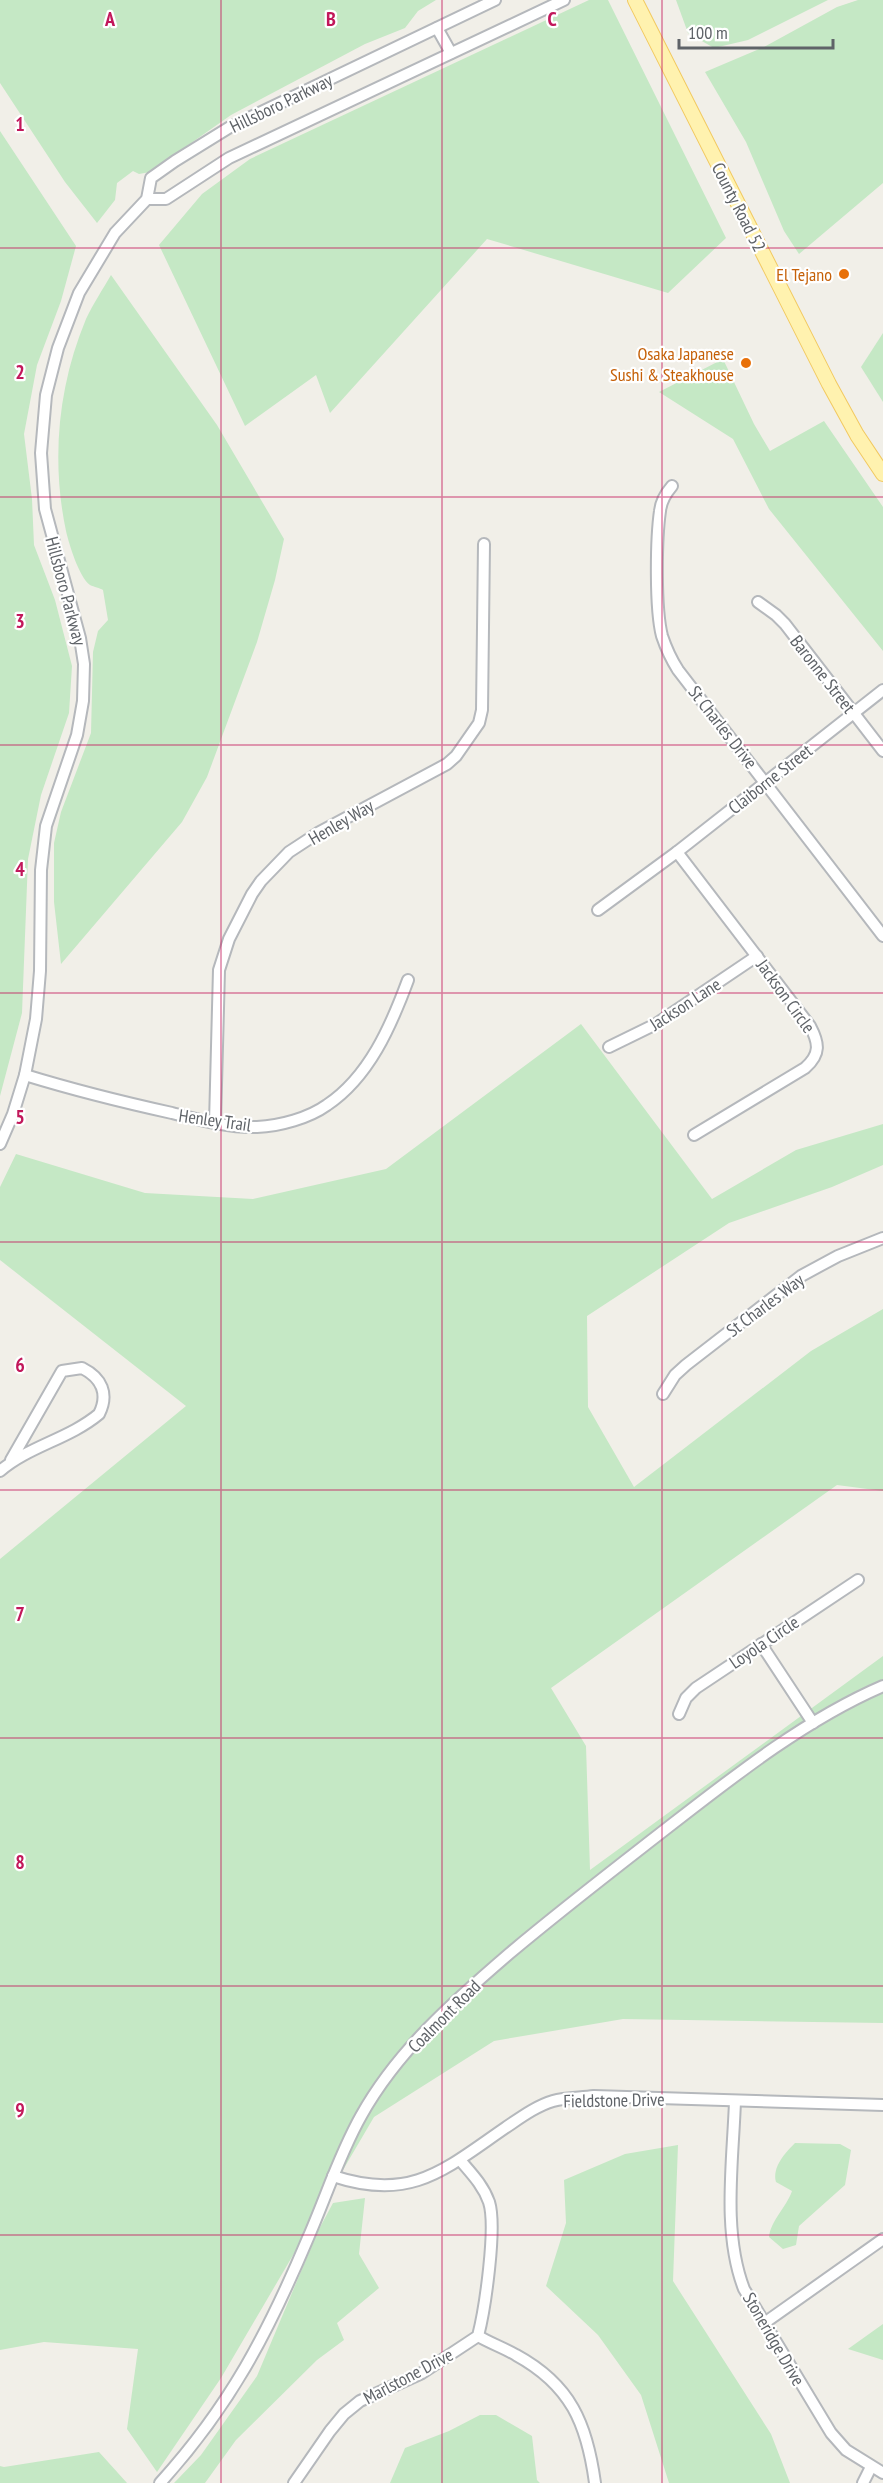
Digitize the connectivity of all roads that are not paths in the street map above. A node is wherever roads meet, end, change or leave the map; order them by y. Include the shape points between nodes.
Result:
1 (495, 0) edge
2 (564, 0) edge
3 (635, 0) edge
4 (436, 28) junction
5 (451, 53) junction
6 (147, 199) junction
7 (883, 474) edge
8 (672, 486) dead end
9 (484, 544) dead end
10 (758, 602) dead end
11 (883, 690) edge
12 (854, 714) junction
13 (883, 751) edge
14 (765, 781) junction
15 (677, 852) junction
16 (598, 910) dead end
17 (883, 936) edge
18 (757, 956) junction
19 (408, 980) dead end
20 (609, 1047) dead end
21 (25, 1075) junction
22 (215, 1123) junction
23 (694, 1135) dead end
24 (0, 1144) edge
25 (883, 1238) edge
26 (663, 1394) dead end
27 (11, 1460) dead end
28 (0, 1471) edge
29 (858, 1580) dead end
30 (761, 1644) junction
31 (883, 1686) edge
32 (679, 1713) dead end
33 (813, 1723) junction
34 (735, 2101) junction
35 (883, 2105) edge
36 (460, 2160) junction
37 (333, 2176) junction
38 (883, 2240) edge
39 (763, 2324) junction
40 (478, 2337) junction
41 (871, 2467) junction
42 (883, 2473) edge
43 (160, 2483) edge
44 (294, 2483) edge
45 (595, 2483) edge
46 (863, 2483) edge

1 - 4 street, Hillsboro Parkway
2 - 5 street, Hillsboro Parkway
3 - 7 main road, County Road 52 via 830,384
4 - 5 street
4 - 6 street, Hillsboro Parkway via 230,127 151,178
5 - 6 street, Hillsboro Parkway via 229,158 166,198
6 - 21 street, Hillsboro Parkway via 115,233 79,293 58,348 46,395 41,453 45,509 77,623 84,680 77,735 44,840 39,992
8 - 14 street, St Charles Drive via 661,504 659,519 658,612 664,641 678,670
9 - 22 street, Henley Way via 479,723 447,764 299,846 252,894 229,939 219,970
10 - 12 street, Baronne Street via 785,624
11 - 12 street, Claiborne Street
12 - 13 street, Baronne Street
12 - 14 street, Claiborne Street
14 - 15 street, Claiborne Street
14 - 17 street, St Charles Drive
15 - 16 street, Claiborne Street
15 - 18 street, Jackson Circle
18 - 20 street, Jackson Lane via 656,1024
18 - 23 street, Jackson Circle via 810,1026 818,1052 805,1068
19 - 22 street, Henley Trail via 379,1047 350,1086 327,1106 273,1125
21 - 22 street, Henley Trail
21 - 24 street, Hillsboro Parkway
25 - 26 street, St Charles Way via 801,1276 686,1365
27 - 28 street via 62,1371 82,1368 97,1378 104,1396 99,1414
29 - 30 street, Loyola Circle
30 - 32 street, Loyola Circle via 696,1688
30 - 33 street
31 - 33 street, Coalmont Road
33 - 37 street, Coalmont Road via 597,1883 447,2009 385,2079 362,2114
34 - 35 street, Fieldstone Drive
34 - 36 street, Fieldstone Drive via 594,2096 553,2101 524,2115
34 - 39 street, Stoneridge Drive via 733,2245 740,2277
36 - 37 street, Fieldstone Drive via 443,2172 412,2183 357,2184
36 - 40 street via 480,2184 492,2223 485,2311
37 - 43 street, Coalmont Road via 257,2349 214,2418
38 - 39 street
39 - 41 street, Stoneridge Drive via 831,2433 846,2450
40 - 44 street, Marlstone Drive via 422,2373 360,2401 330,2431
40 - 45 street via 516,2355 563,2391 591,2448
41 - 42 street, Stoneridge Drive
41 - 46 street

